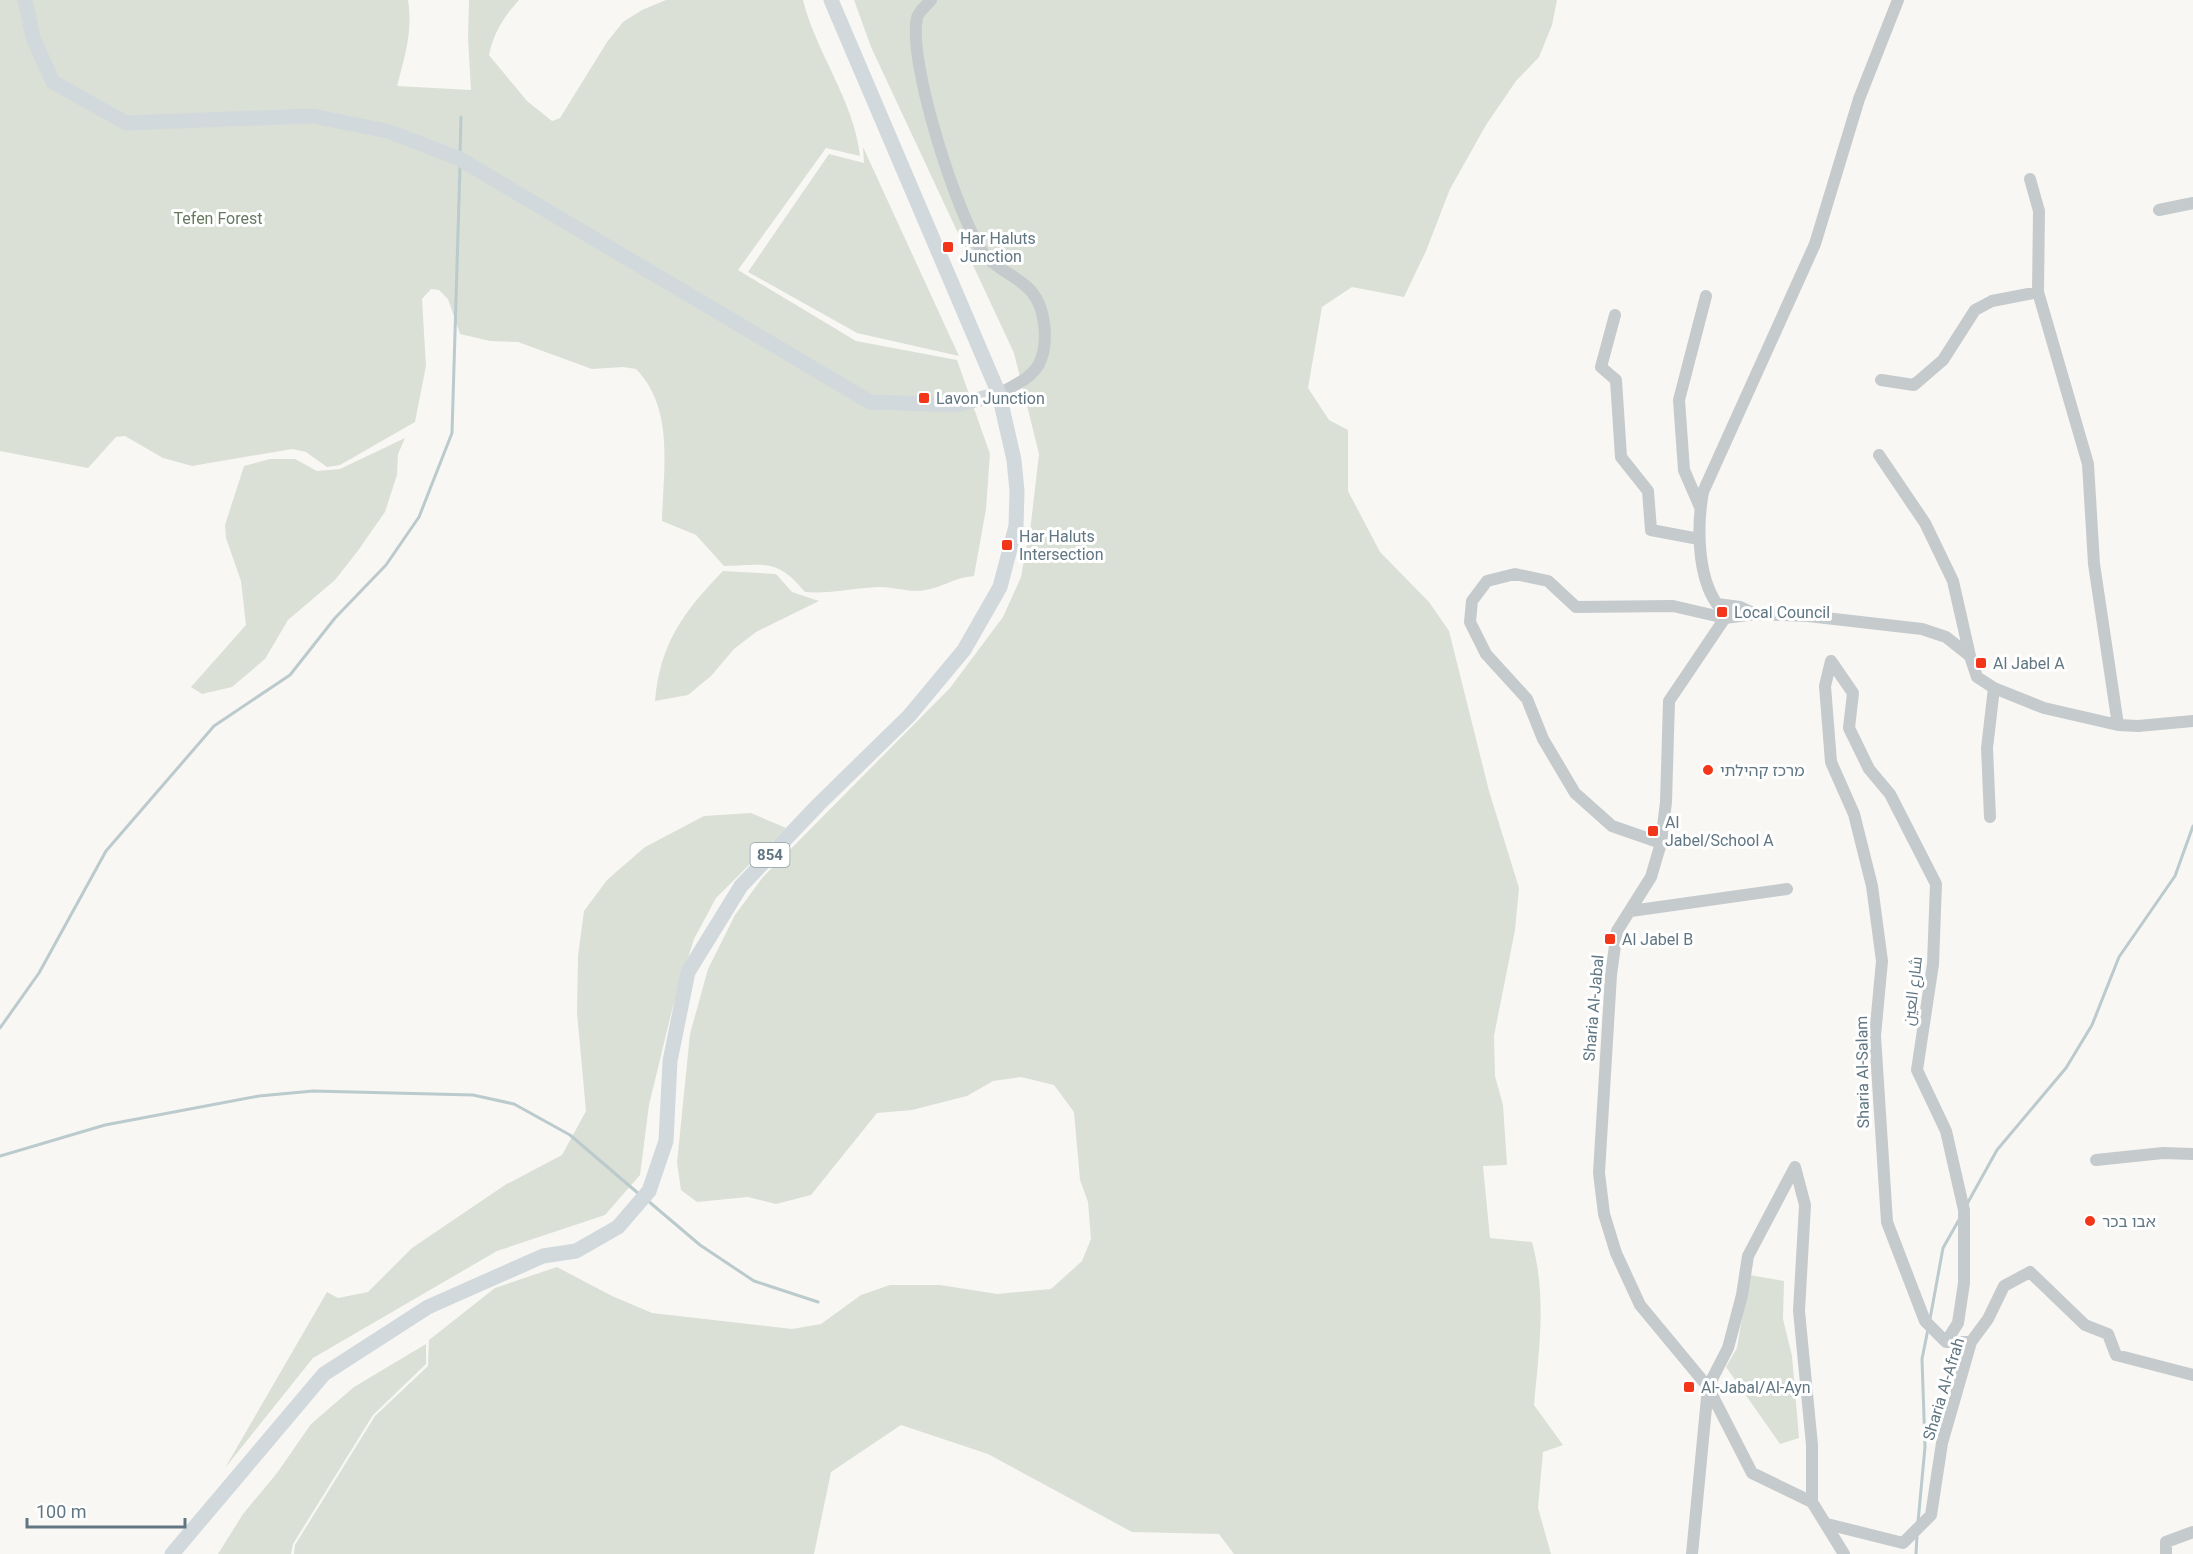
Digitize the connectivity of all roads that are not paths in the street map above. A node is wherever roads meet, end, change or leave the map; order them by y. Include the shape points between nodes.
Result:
1 (25, 0) edge
2 (831, 0) edge
3 (931, 0) edge
4 (1898, 0) edge
5 (2030, 179) dead end
6 (2193, 203) edge
7 (2159, 210) dead end
8 (2038, 292) junction
9 (1706, 296) dead end
10 (1615, 315) dead end
11 (1881, 380) dead end
12 (999, 394) junction
13 (1879, 455) dead end
14 (1700, 507) junction
15 (1699, 539) junction
16 (1755, 614) junction
17 (1725, 618) junction
18 (1970, 656) junction
19 (1831, 661) joint
20 (1994, 688) junction
21 (2193, 721) edge
22 (2118, 725) junction
23 (1990, 817) dead end
24 (1661, 843) junction
25 (1787, 889) dead end
26 (1631, 911) junction
27 (2193, 1154) edge
28 (2096, 1160) dead end
29 (1946, 1342) junction
30 (1971, 1342) junction
31 (2193, 1375) edge
32 (1708, 1388) junction
33 (1812, 1502) junction
34 (1827, 1524) junction
35 (2193, 1532) edge
36 (1902, 1549) edge
37 (172, 1554) edge
38 (1692, 1554) edge
39 (1844, 1554) edge
40 (2166, 1554) edge

1 - 12 main road via 33,38 53,82 126,123 312,116 387,131 458,158 870,402 956,405
2 - 12 main road, 854
3 - 12 street via 917,16 917,64 939,145 963,211 984,254 1032,291 1046,327 1039,364
4 - 14 street via 1859,99 1815,244 1703,492
5 - 8 street via 2039,212
6 - 7 street
8 - 11 street via 1992,301 1974,310 1943,360 1914,385
8 - 22 street via 2088,464 2094,564
9 - 14 street via 1679,400 1684,470
10 - 15 street via 1601,367 1616,380 1621,457 1648,491 1651,530
12 - 37 main road, 854 via 1017,491 1016,526 1000,587 964,650 909,716 741,886 688,972 670,1061 666,1141 649,1191 618,1227 587,1245 576,1251 543,1256 428,1307 324,1374
13 - 18 street via 1925,523 1953,581
14 - 15 street
15 - 16 street via 1709,593 1717,604
16 - 17 street
16 - 18 street via 1922,629 1946,637
17 - 24 street, Sharia Al-Jabal via 1669,701
17 - 24 street via 1673,606 1576,607 1548,581 1515,574 1487,581 1472,601 1470,622 1486,654 1527,699 1544,739 1575,793 1612,826
18 - 20 street via 1977,677
19 - 29 street, Sharia Al-Salam via 1825,686 1831,762 1854,814 1872,886 1882,961 1875,1036 1887,1222 1925,1321
19 - 29 street, شارع العين via 1853,693 1850,728 1869,769 1890,794 1936,884 1933,964 1917,1070 1946,1131 1964,1210 1963,1293 1958,1323
20 - 22 street via 2044,708
20 - 23 street via 1987,748
21 - 22 street
24 - 26 street, Sharia Al-Jabal via 1651,877
25 - 26 street
26 - 32 street, Sharia Al-Jabal via 1617,931 1611,975 1599,1173 1604,1214 1616,1253 1641,1305
27 - 28 street
29 - 30 street
30 - 31 street, Sharia Al-Afrah via 2004,1286 2030,1272 2085,1324 2108,1334 2116,1355
30 - 36 street, Sharia Al-Afrah via 1942,1443 1931,1515
32 - 33 street, Sharia Al-Jabal via 1752,1473
32 - 33 street via 1728,1348 1748,1256 1795,1167 1805,1205 1799,1311 1812,1445
32 - 38 street
33 - 34 street, Sharia Al-Jabal
34 - 36 street, Sharia Al-Afrah
34 - 39 street, Sharia Al-Jabal
35 - 40 street via 2166,1542

